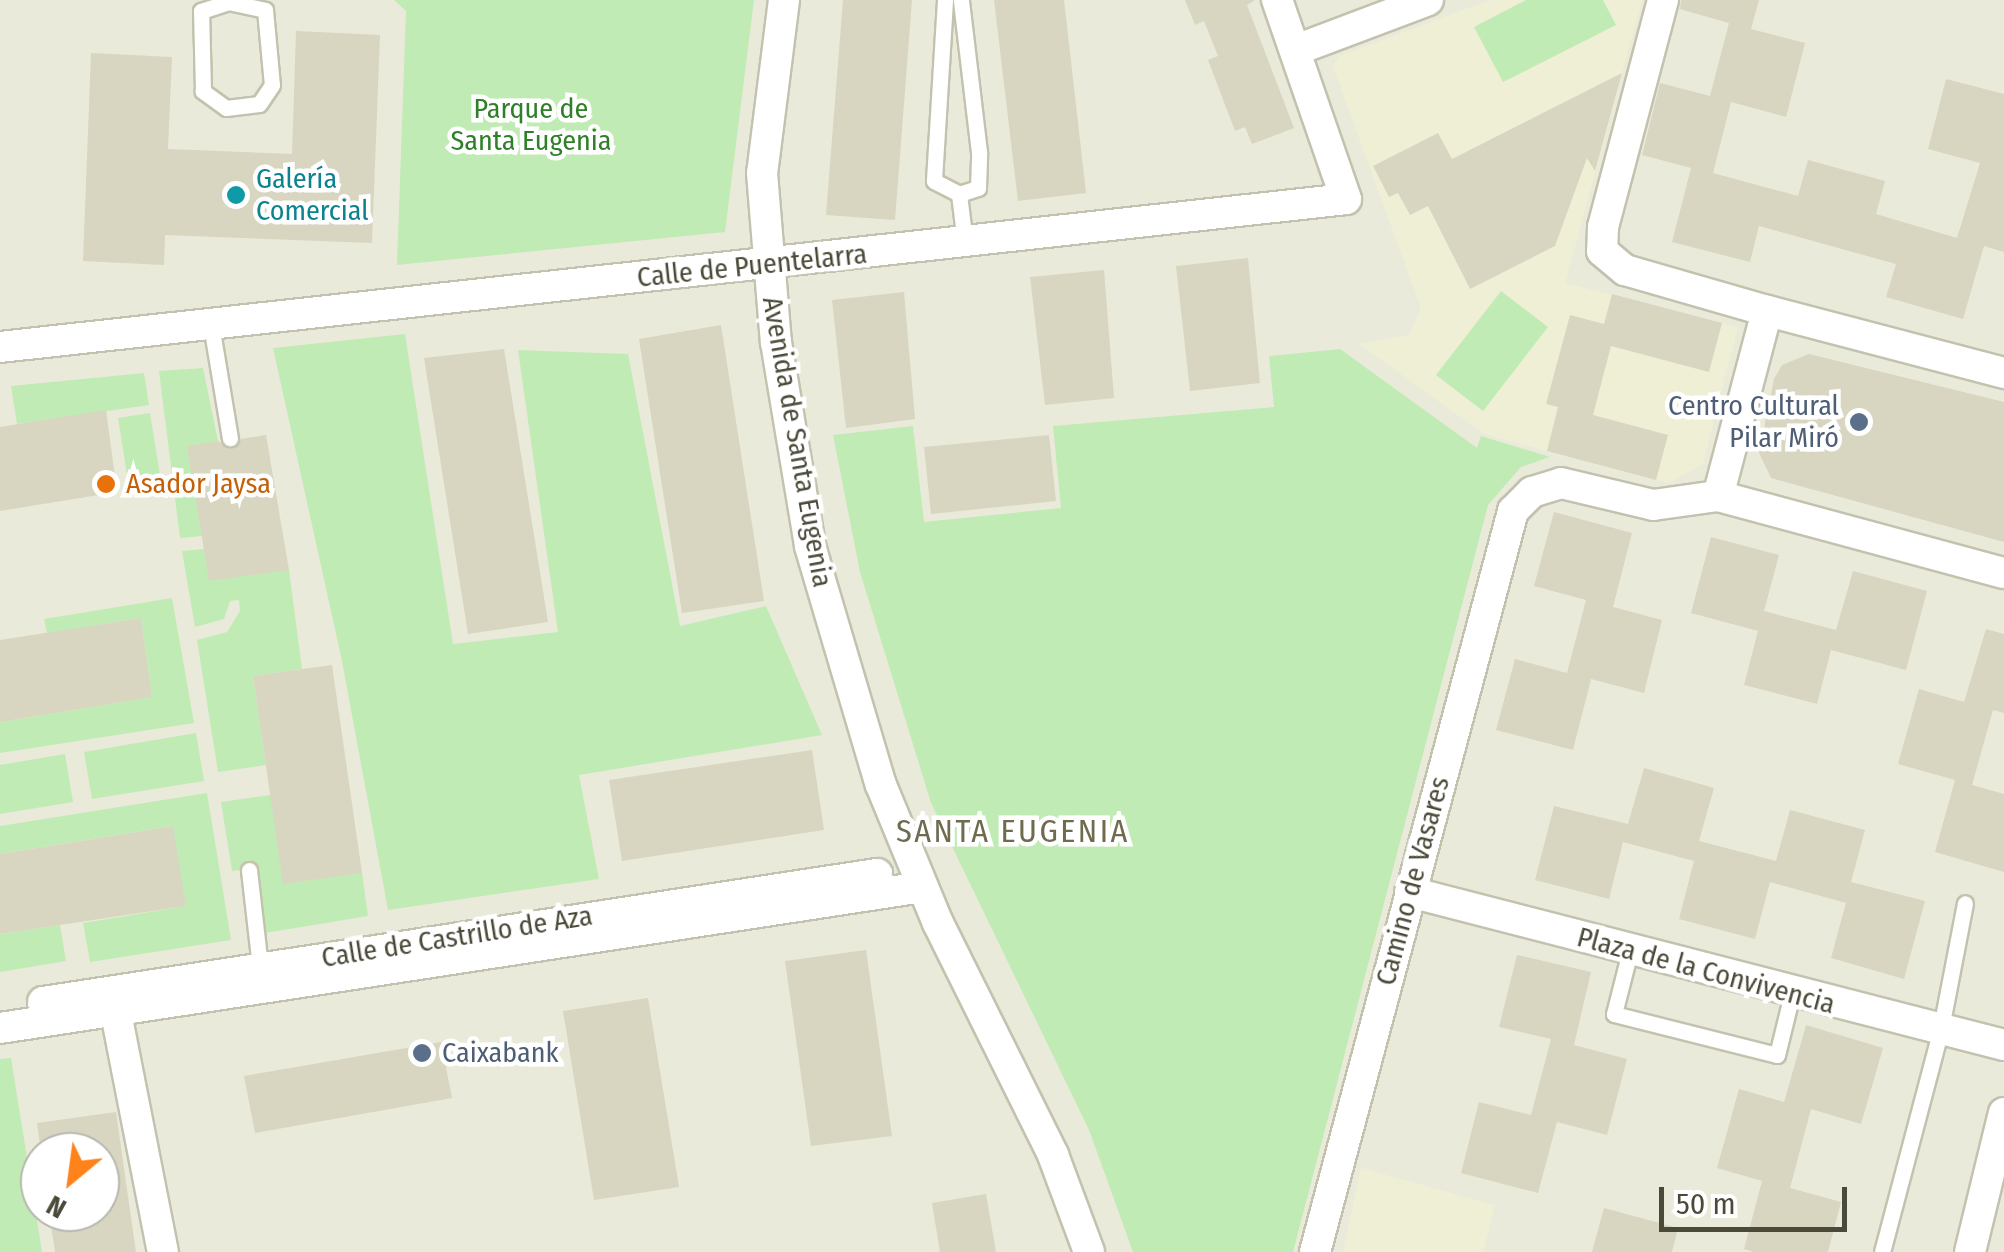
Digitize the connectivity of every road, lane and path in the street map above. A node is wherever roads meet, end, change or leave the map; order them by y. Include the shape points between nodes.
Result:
1 (186, 0) edge
2 (784, 0) edge
3 (945, 0) edge
4 (961, 0) edge
5 (1277, 0) edge
6 (1428, 0) edge
7 (1663, 0) edge
8 (201, 11) junction
9 (1296, 50) junction
10 (959, 194) junction
11 (965, 243) junction
12 (767, 265) junction
13 (1767, 311) junction
14 (212, 325) junction
15 (0, 347) edge
16 (2004, 373) edge
17 (230, 438) dead end
18 (1718, 496) junction
19 (2004, 573) edge
20 (249, 870) dead end
21 (918, 878) junction
22 (1410, 892) junction
23 (1965, 903) dead end
24 (1630, 951) junction
25 (260, 967) junction
26 (1792, 994) junction
27 (0, 1009) edge
28 (116, 1012) junction
29 (0, 1028) edge
30 (1940, 1033) junction
31 (2004, 1045) edge
32 (2004, 1114) edge
33 (163, 1252) edge
34 (1089, 1252) edge
35 (1315, 1252) edge
36 (1882, 1252) edge
37 (1970, 1252) edge

1 - 8 lane
2 - 12 street, Avenida de Santa Eugenia via 763,152
3 - 10 lane via 934,181
4 - 10 lane via 979,152 978,188
5 - 9 street, Calle de Puentelarra
6 - 9 street
7 - 13 street via 1602,227 1602,251 1625,270
8 - 8 lane via 203,92 226,108 259,104 272,85 265,10 228,2
9 - 11 street, Calle de Puentelarra via 1346,199
10 - 11 lane
11 - 12 street, Calle de Puentelarra
12 - 14 street, Calle de Puentelarra
12 - 21 street, Avenida de Santa Eugenia via 810,546 862,730
13 - 16 street
13 - 18 street
14 - 15 street, Calle de Puentelarra
14 - 17 lane
18 - 19 street
18 - 22 street, Camino de Vasares via 1653,505 1561,483 1532,492 1513,511
20 - 25 lane
21 - 25 street, Calle de Castrillo de Aza
21 - 28 street, Calle de Castrillo de Aza
21 - 34 street, Avenida de Santa Eugenia via 1048,1144
22 - 24 street, Plaza de la Convivencia
22 - 35 street, Camino de Vasares
23 - 30 lane
24 - 26 street, Plaza de la Convivencia
24 - 26 lane via 1614,1014 1776,1055
25 - 27 street, Calle de Castrillo de Aza
26 - 30 street, Plaza de la Convivencia
28 - 29 street, Calle de Castrillo de Aza
28 - 33 street
30 - 31 street, Plaza de la Convivencia
30 - 36 lane
32 - 37 street

